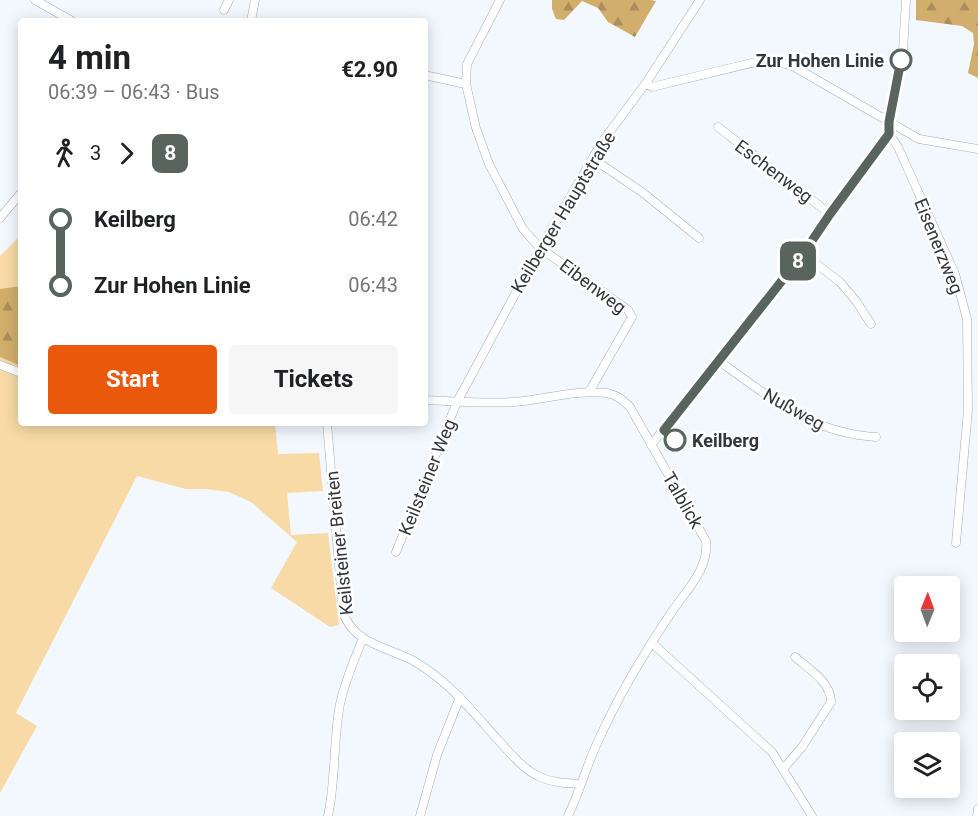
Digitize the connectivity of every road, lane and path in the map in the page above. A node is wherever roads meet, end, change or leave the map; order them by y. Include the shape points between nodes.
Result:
1 (36, 0) edge
2 (229, 0) edge
3 (255, 0) edge
4 (500, 0) edge
5 (700, 0) edge
6 (906, 0) edge
7 (224, 10) dead end
8 (67, 18) edge
9 (252, 18) edge
10 (428, 76) edge
11 (646, 83) junction
12 (466, 84) junction
13 (889, 122) junction
14 (718, 127) dead end
15 (889, 134) junction
16 (978, 149) edge
17 (593, 159) junction
18 (18, 196) edge
19 (2, 213) edge
20 (830, 214) junction
21 (699, 238) dead end
22 (540, 248) junction
23 (803, 254) junction
24 (872, 324) dead end
25 (968, 360) junction
26 (978, 360) edge
27 (719, 361) junction
28 (0, 364) edge
29 (18, 372) edge
30 (589, 392) junction
31 (428, 400) edge
32 (457, 402) junction
33 (327, 426) edge
34 (876, 437) dead end
35 (651, 445) junction
36 (956, 543) dead end
37 (396, 552) dead end
38 (363, 638) junction
39 (652, 644) junction
40 (795, 657) dead end
41 (460, 697) junction
42 (784, 768) junction
43 (581, 784) junction
44 (978, 809) edge
45 (328, 816) edge
46 (421, 816) edge
47 (568, 816) edge
48 (812, 816) edge
49 (977, 816) edge

1 - 8 street
2 - 7 street
3 - 9 street
4 - 12 street via 468,64
5 - 11 street, Keilberger Hauptstraße
6 - 13 street via 904,46
10 - 12 street
11 - 13 street via 652,87 764,60 777,61 791,65
11 - 17 street, Keilberger Hauptstraße
12 - 22 street via 489,164 523,229
13 - 15 street
13 - 16 street via 919,139
14 - 20 street, Eschenweg
15 - 20 street
15 - 25 street, Eisenerzweg via 955,274 967,319
17 - 21 street
17 - 22 street, Keilberger Hauptstraße
18 - 19 street
20 - 23 street
22 - 30 street, Eibenweg via 628,310 632,317
22 - 32 street, Keilberger Hauptstraße
23 - 24 street via 840,282
23 - 27 street
25 - 26 street
25 - 36 street, Eisenerzweg via 968,410
27 - 34 street, Nußweg via 810,422 842,433
27 - 35 street
28 - 29 street
30 - 32 street, Talblick via 514,402
30 - 35 street, Talblick via 620,398 630,407
31 - 32 street, Talblick
32 - 37 street, Keilsteiner Weg
33 - 38 street, Keilsteiner Breiten via 343,612 347,624
35 - 39 street, Talblick via 707,548 700,573
38 - 41 street, Keilsteiner Breiten via 434,673
38 - 45 street via 340,707
39 - 42 street via 772,752
39 - 43 street, Talblick via 614,708
40 - 42 street via 827,686 831,702
41 - 43 street, Keilsteiner Breiten via 524,767 538,777
41 - 46 street via 437,755
42 - 48 street
43 - 47 street, Talblick
44 - 49 street

